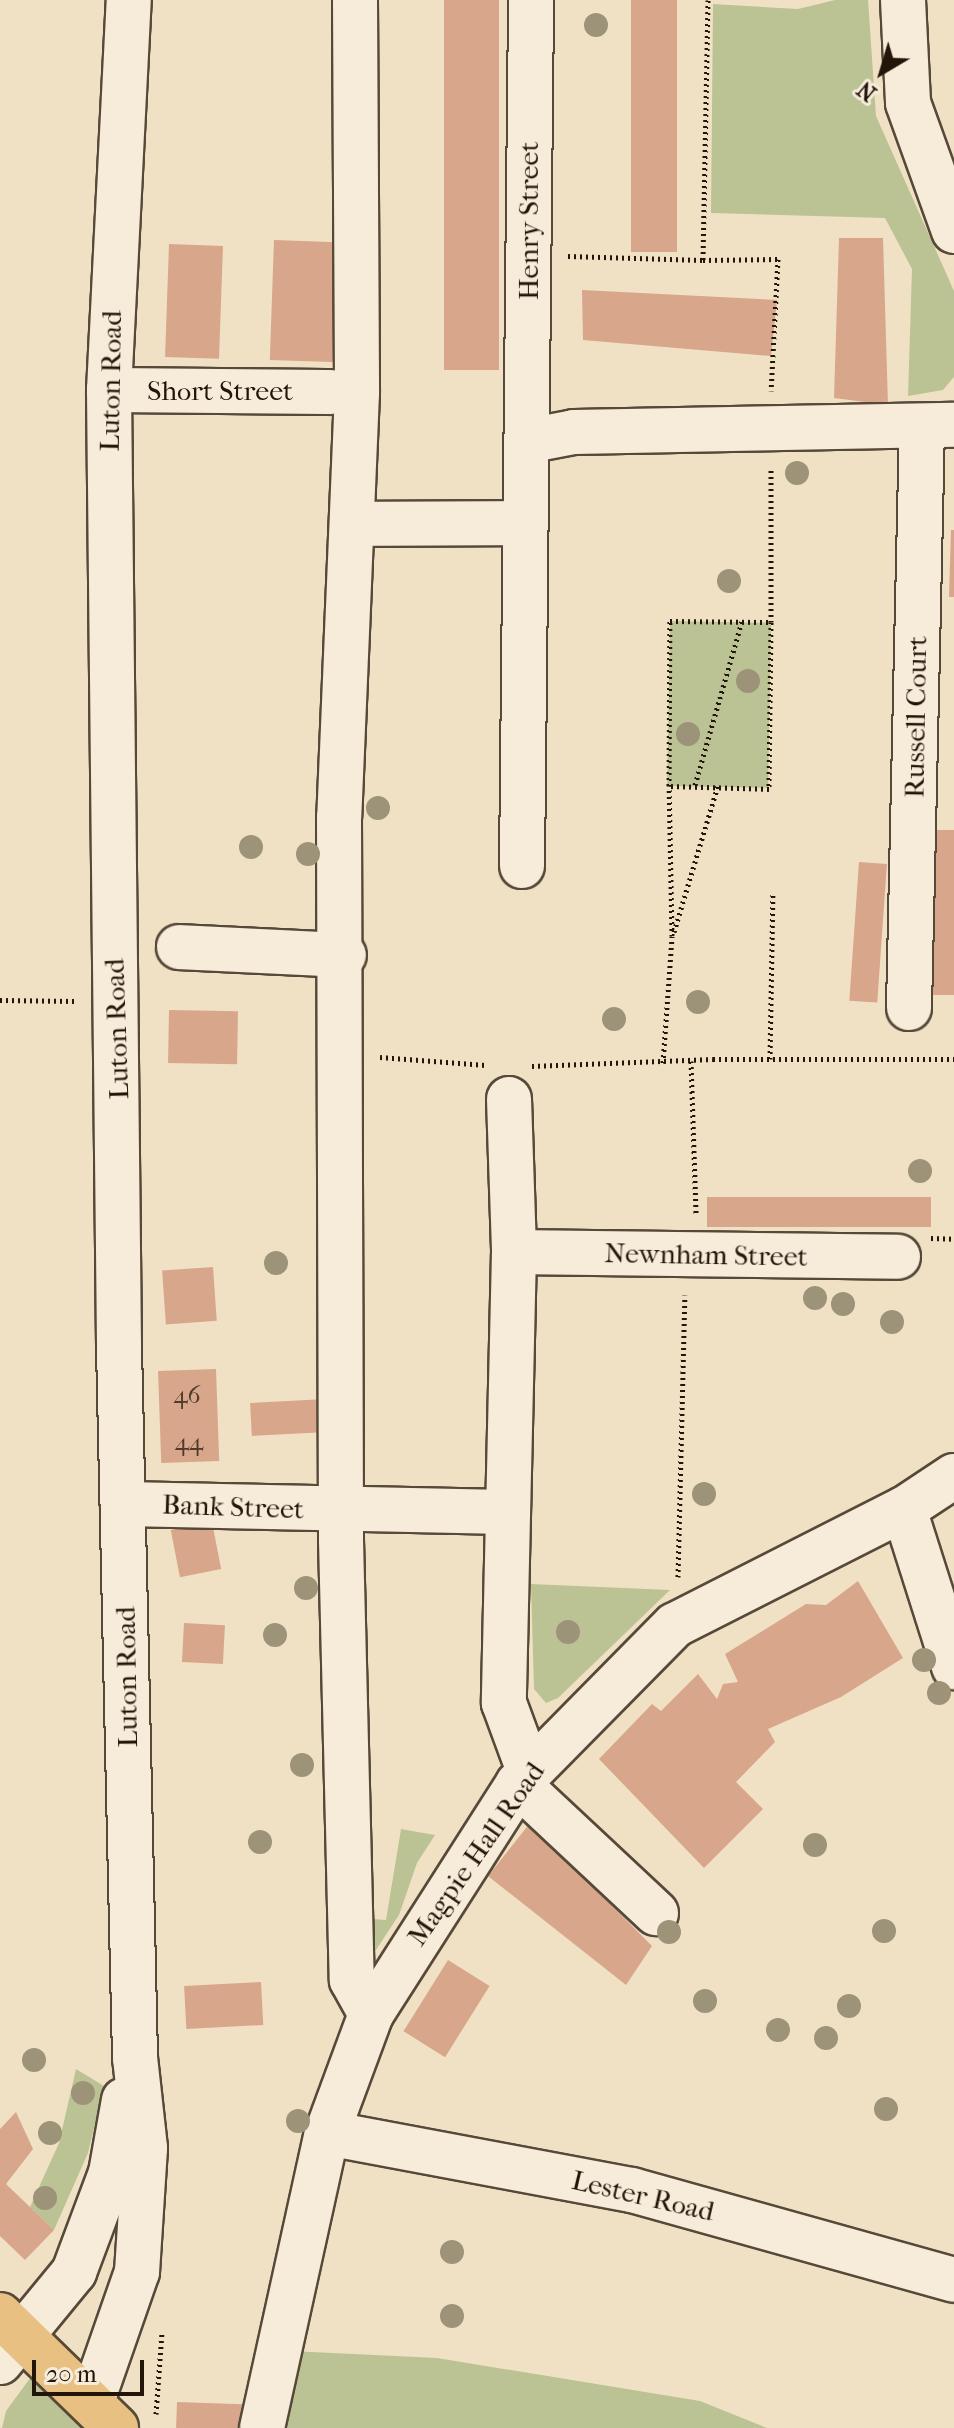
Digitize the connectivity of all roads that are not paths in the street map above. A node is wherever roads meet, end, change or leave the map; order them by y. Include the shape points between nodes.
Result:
1 (129, 0) edge
2 (355, 0) edge
3 (531, 0) edge
4 (903, 0) edge
5 (954, 231) edge
6 (109, 390) junction
7 (331, 392) dead end
8 (938, 426) edge
9 (527, 441) junction
10 (522, 523) junction
11 (352, 524) junction
12 (522, 866) dead end
13 (179, 947) dead end
14 (344, 955) junction
15 (909, 1008) dead end
16 (508, 1077) road end
17 (514, 1252) junction
18 (898, 1257) dead end
19 (954, 1476) edge
20 (123, 1504) junction
21 (904, 1509) junction
22 (343, 1511) junction
23 (508, 1512) junction
24 (954, 1667) edge
25 (523, 1778) junction
26 (656, 1913) dead end
27 (371, 2014) junction
28 (135, 2058) junction
29 (327, 2133) junction
30 (954, 2280) edge
31 (8, 2338) edge
32 (104, 2415) edge
33 (262, 2428) edge

1 - 6 street, Luton Road
2 - 11 street via 357,393
3 - 9 street, Henry Street
4 - 5 street via 908,103
6 - 7 street, Short Street
6 - 20 street, Luton Road
8 - 9 street via 574,432
8 - 15 street, Russell Court
9 - 10 street, Henry Street
10 - 11 street
10 - 12 street, Henry Street
11 - 14 street via 339,817
13 - 14 street
14 - 22 street
16 - 17 street
17 - 18 street, Newnham Street
17 - 23 street
19 - 21 street, Magpie Hall Road
20 - 22 street, Bank Street
20 - 28 street, Luton Road
21 - 24 street
21 - 25 street, Magpie Hall Road via 675,1625
22 - 23 street
22 - 27 street via 352,1980
23 - 25 street via 504,1703
25 - 26 street
25 - 27 street, Magpie Hall Road
27 - 29 street, Magpie Hall Road
28 - 31 street, Luton Road via 111,2173 74,2272
28 - 32 street, Luton Road via 145,2148 138,2260
29 - 30 street, Lester Road via 632,2190
29 - 33 street, Magpie Hall Road
31 - 32 main road

